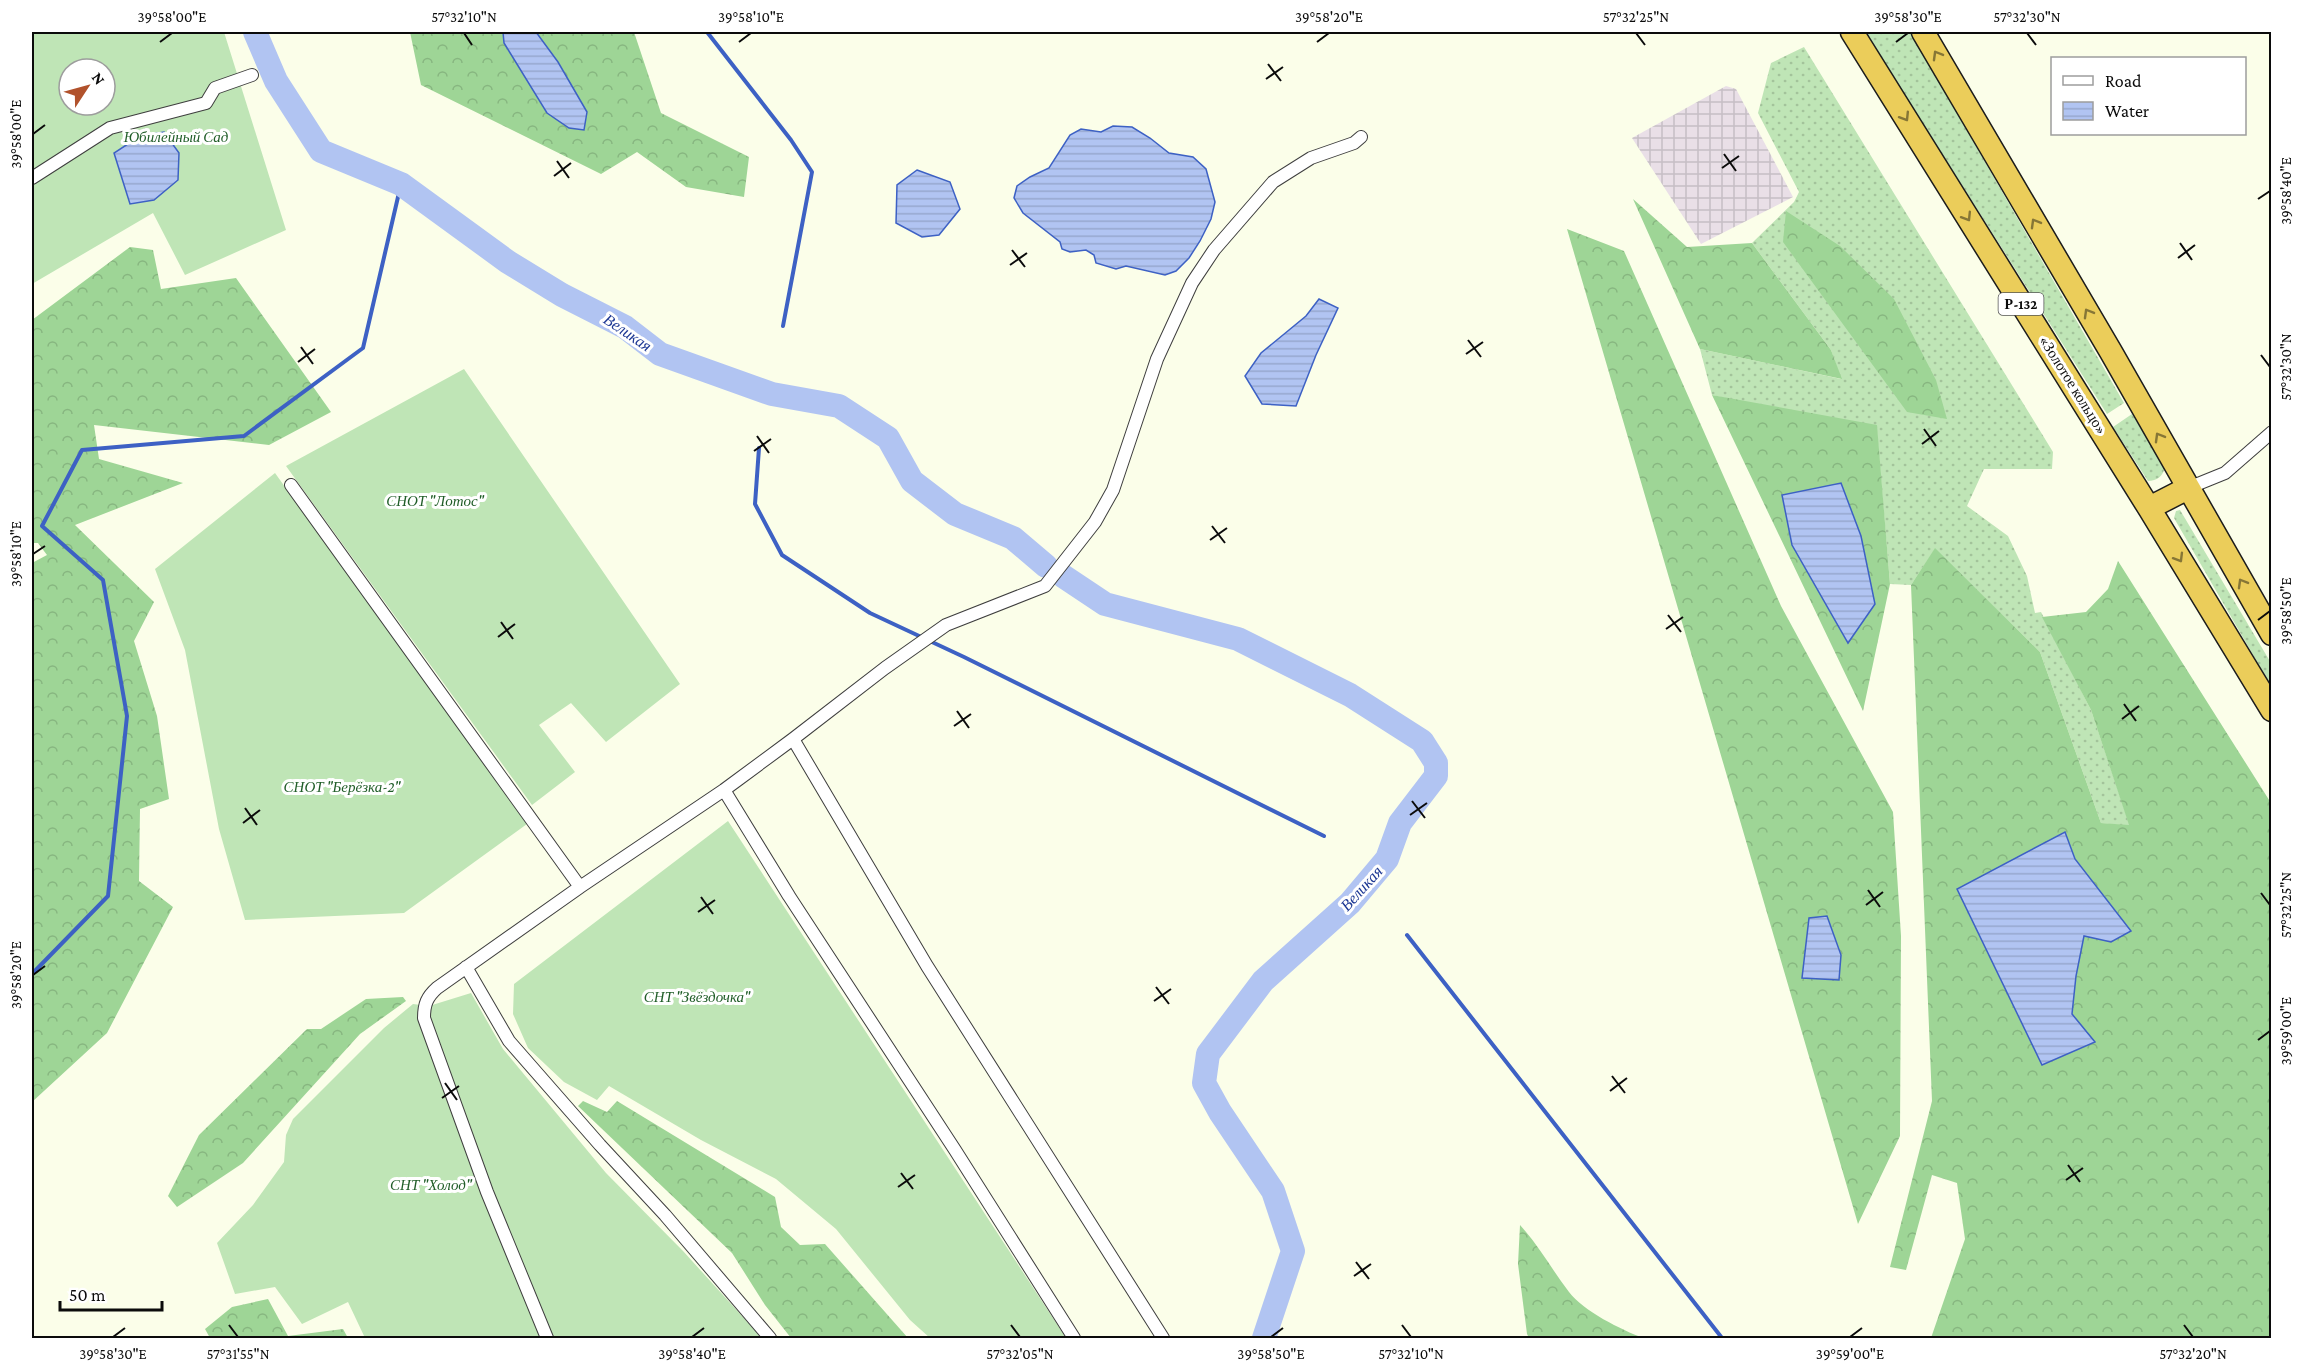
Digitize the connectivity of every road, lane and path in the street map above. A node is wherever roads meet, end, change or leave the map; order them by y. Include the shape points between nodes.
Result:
1 (1851, 32) edge
2 (1923, 32) edge
3 (252, 75) dead end
4 (1361, 137) dead end
5 (32, 177) edge
6 (2271, 432) edge
7 (291, 484) dead end
8 (2188, 488) junction
9 (2149, 507) junction
10 (2271, 634) edge
11 (2271, 710) edge
12 (793, 739) junction
13 (724, 790) junction
14 (580, 886) junction
15 (466, 967) junction
16 (547, 1338) edge
17 (770, 1338) edge
18 (1074, 1338) edge
19 (1163, 1338) edge

1 -> 9 highway, «Золотое кольцо» / Р-132
8 -> 2 highway
3 - 5 street via 215,88 206,103 110,128
4 - 12 street via 1299,164 1273,182 1214,250 1192,283 1157,359 1109,498 1051,579 1036,591 946,625
6 - 8 street via 2225,473
7 - 14 street
8 - 9 highway
10 -> 8 highway
9 -> 11 highway, «Золотое кольцо» / Р-132
12 - 13 street
12 - 19 street via 927,966
13 - 14 street
13 - 18 street
14 - 15 street
15 - 16 street via 429,995 424,1018
15 - 17 street via 508,1041

